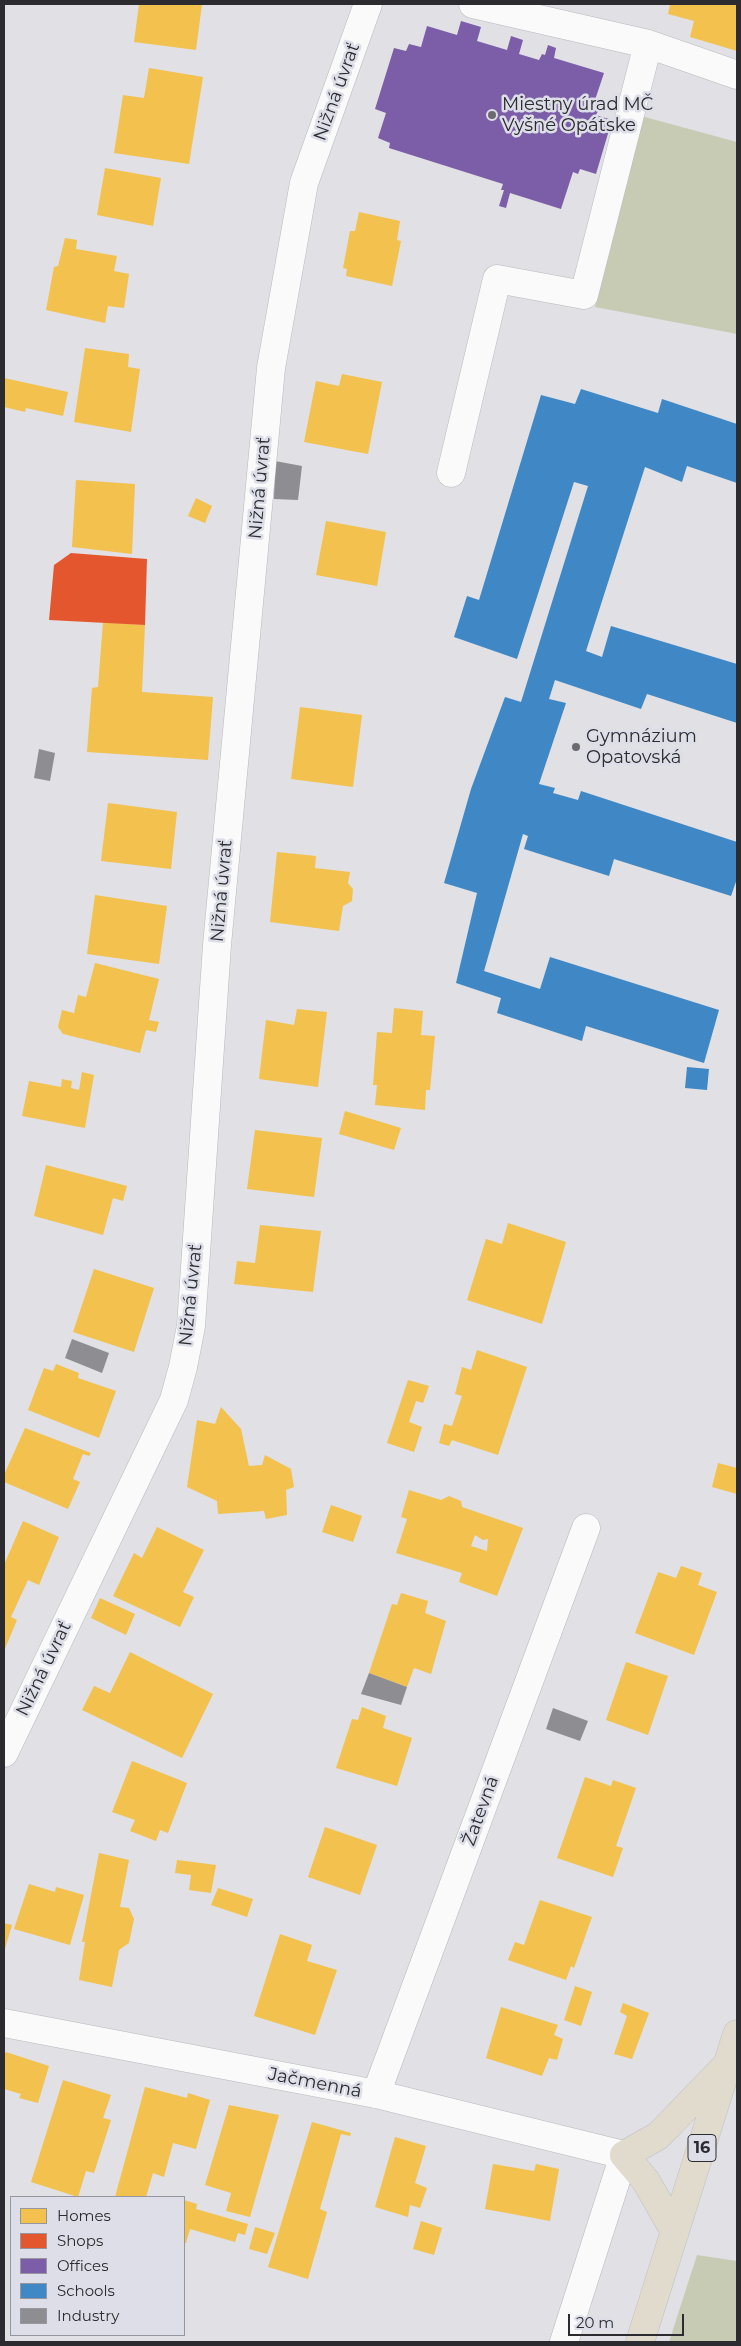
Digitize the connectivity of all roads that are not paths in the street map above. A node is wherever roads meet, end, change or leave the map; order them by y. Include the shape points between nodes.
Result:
1 (368, 4) edge
2 (473, 4) edge
3 (648, 44) junction
4 (737, 76) edge
5 (451, 473) dead end
6 (586, 1528) dead end
7 (4, 1753) edge
8 (4, 2023) edge
9 (737, 2034) edge
10 (729, 2064) junction
11 (376, 2094) junction
12 (624, 2155) junction
13 (674, 2232) junction
14 (564, 2342) edge
15 (640, 2342) edge

1 - 7 street, Nižná úvrať via 304,183 271,368 217,945 191,1326 183,1367 174,1400
2 - 3 street
3 - 4 street
3 - 5 street via 584,295 497,279
6 - 11 street, Žatevná
8 - 11 street, Jačmenná
9 - 10 highway, 16
10 - 12 highway via 658,2136
10 - 13 highway, 16
11 - 12 street, Jačmenná
12 - 13 highway via 646,2181
12 - 14 street
13 - 15 highway, 16

